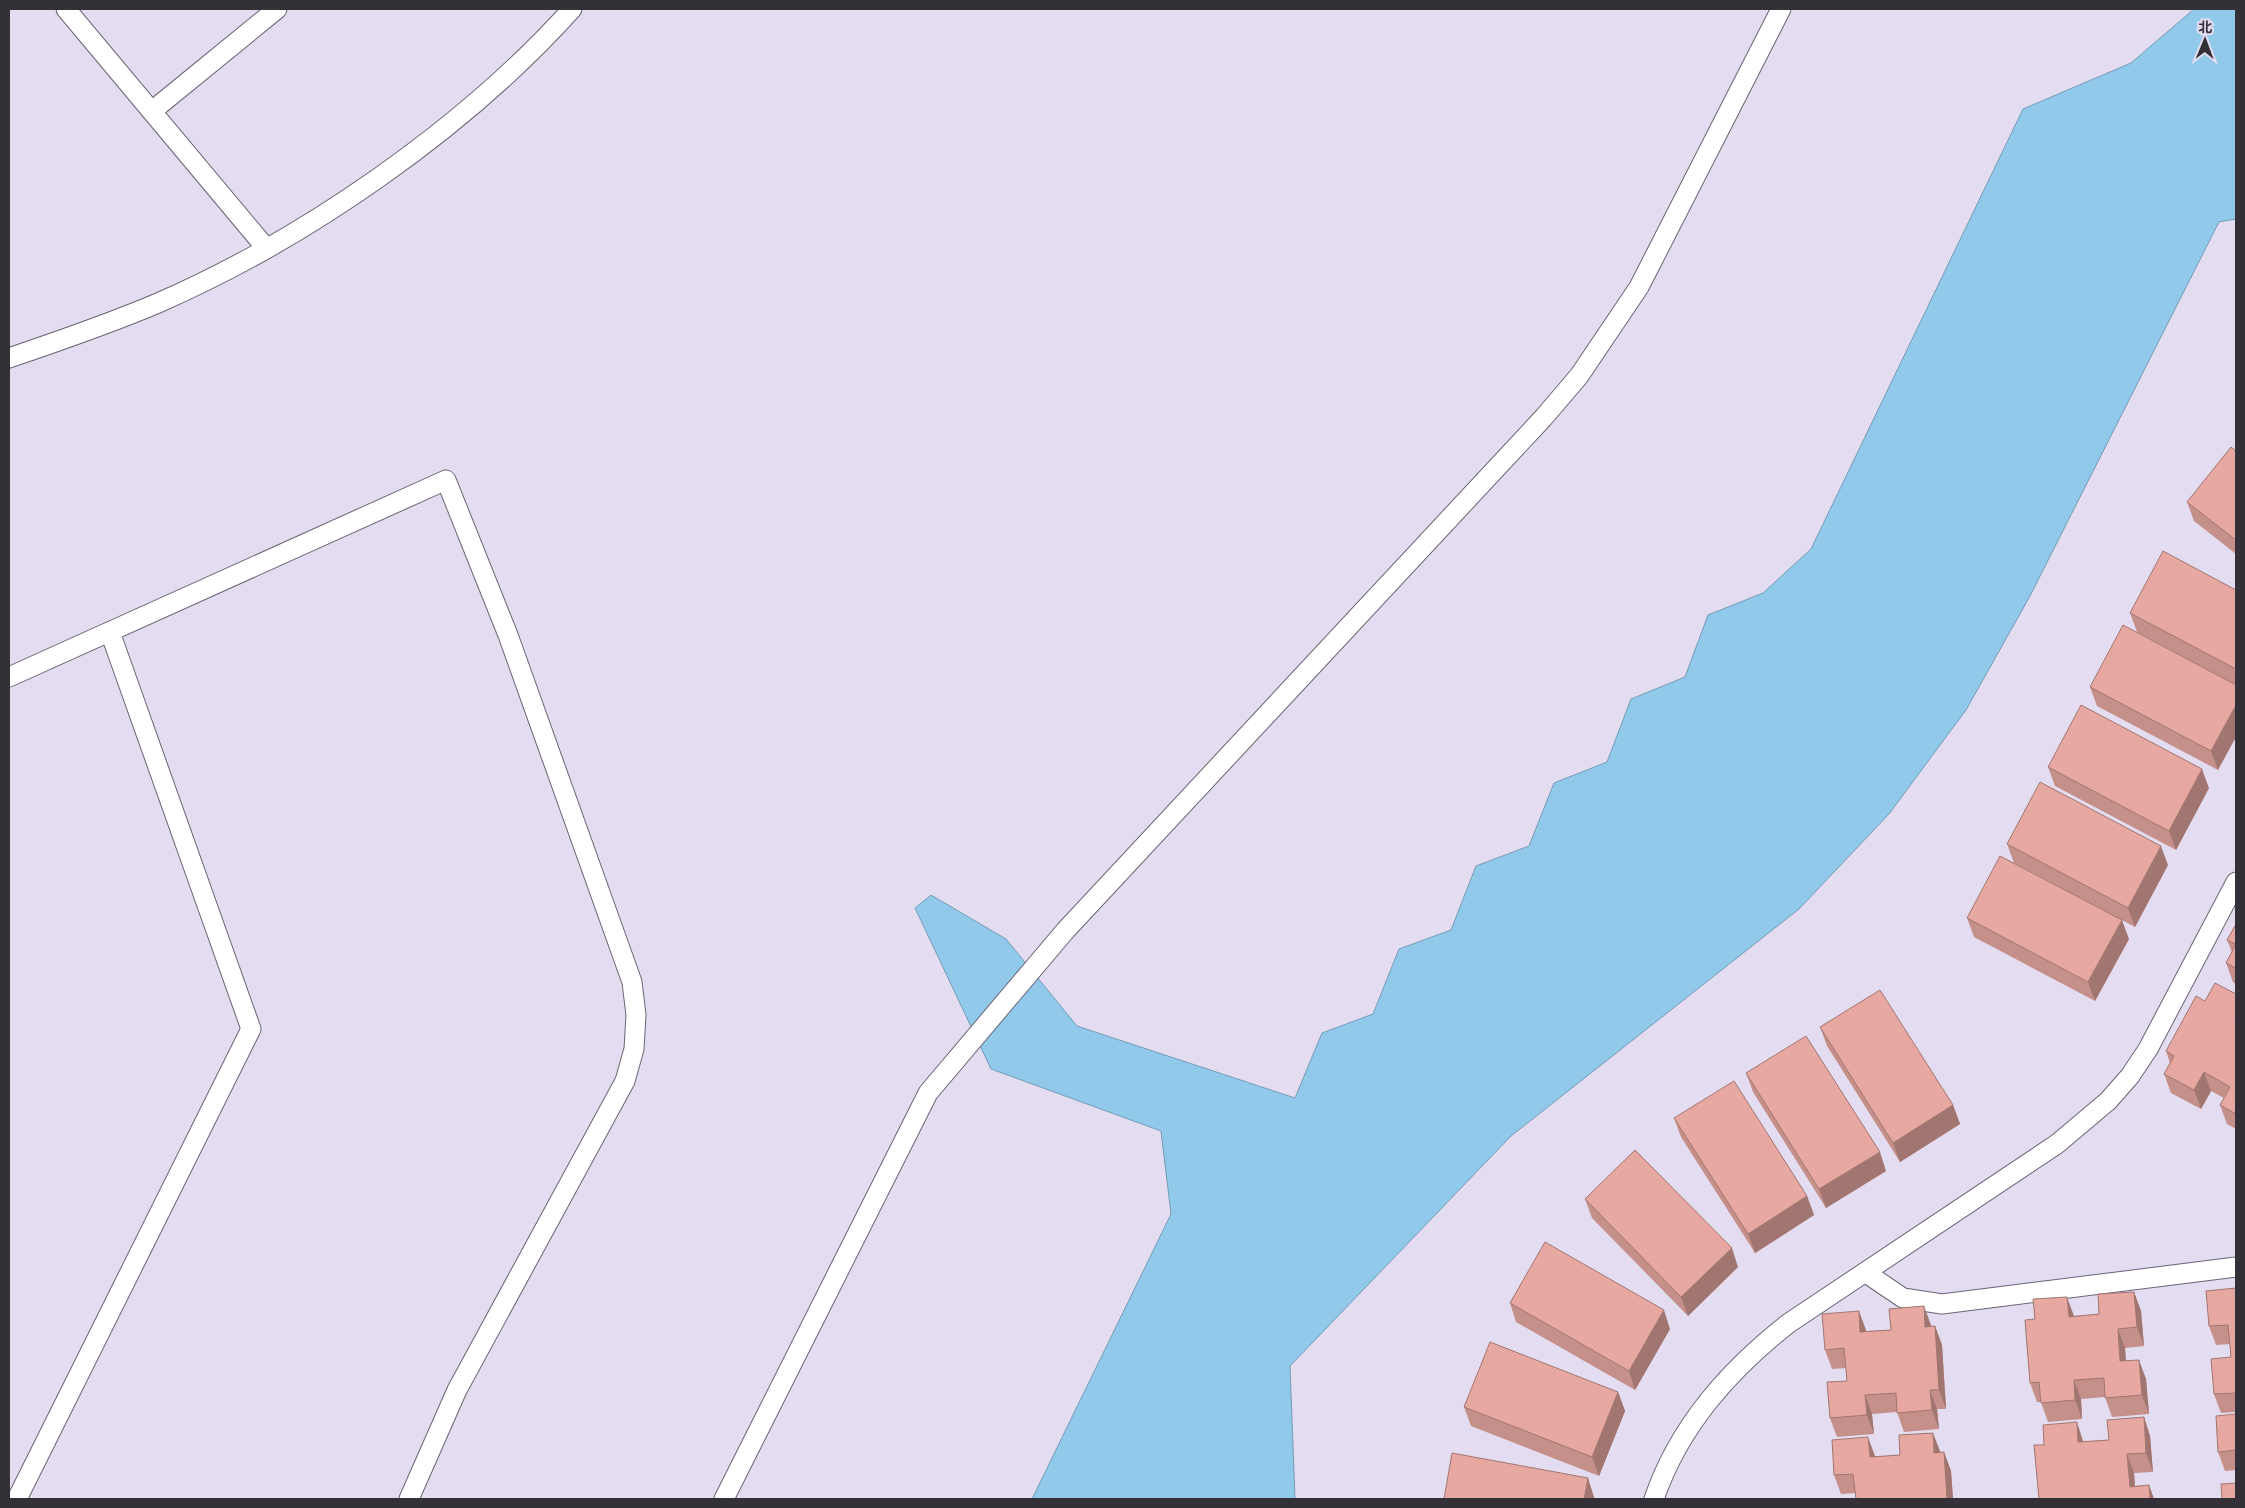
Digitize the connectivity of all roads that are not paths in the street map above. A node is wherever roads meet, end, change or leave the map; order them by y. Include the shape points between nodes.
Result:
1 (66, 9) edge
2 (277, 9) edge
3 (572, 9) edge
4 (1781, 9) edge
5 (152, 112) junction
6 (266, 248) junction
7 (9, 358) edge
8 (110, 632) junction
9 (9, 677) edge
10 (2236, 882) edge
11 (2236, 1267) edge
12 (1866, 1273) junction
13 (17, 1499) edge
14 (409, 1499) edge
15 (724, 1499) edge
16 (1654, 1499) edge

1 - 5 lane
2 - 5 lane
3 - 6 lane via 502,78 439,131 374,181
4 - 15 lane via 1639,287 1579,376 1065,931 928,1093
5 - 6 lane
6 - 7 lane via 159,302
8 - 9 lane
8 - 13 lane via 251,1029
8 - 14 lane via 446,480 508,636 632,982 636,1016 634,1049 625,1081 458,1390
10 - 12 lane via 2148,1049 2108,1101 2057,1144
11 - 12 lane via 1942,1304 1903,1298
12 - 16 lane via 1788,1323 1724,1380 1675,1451

